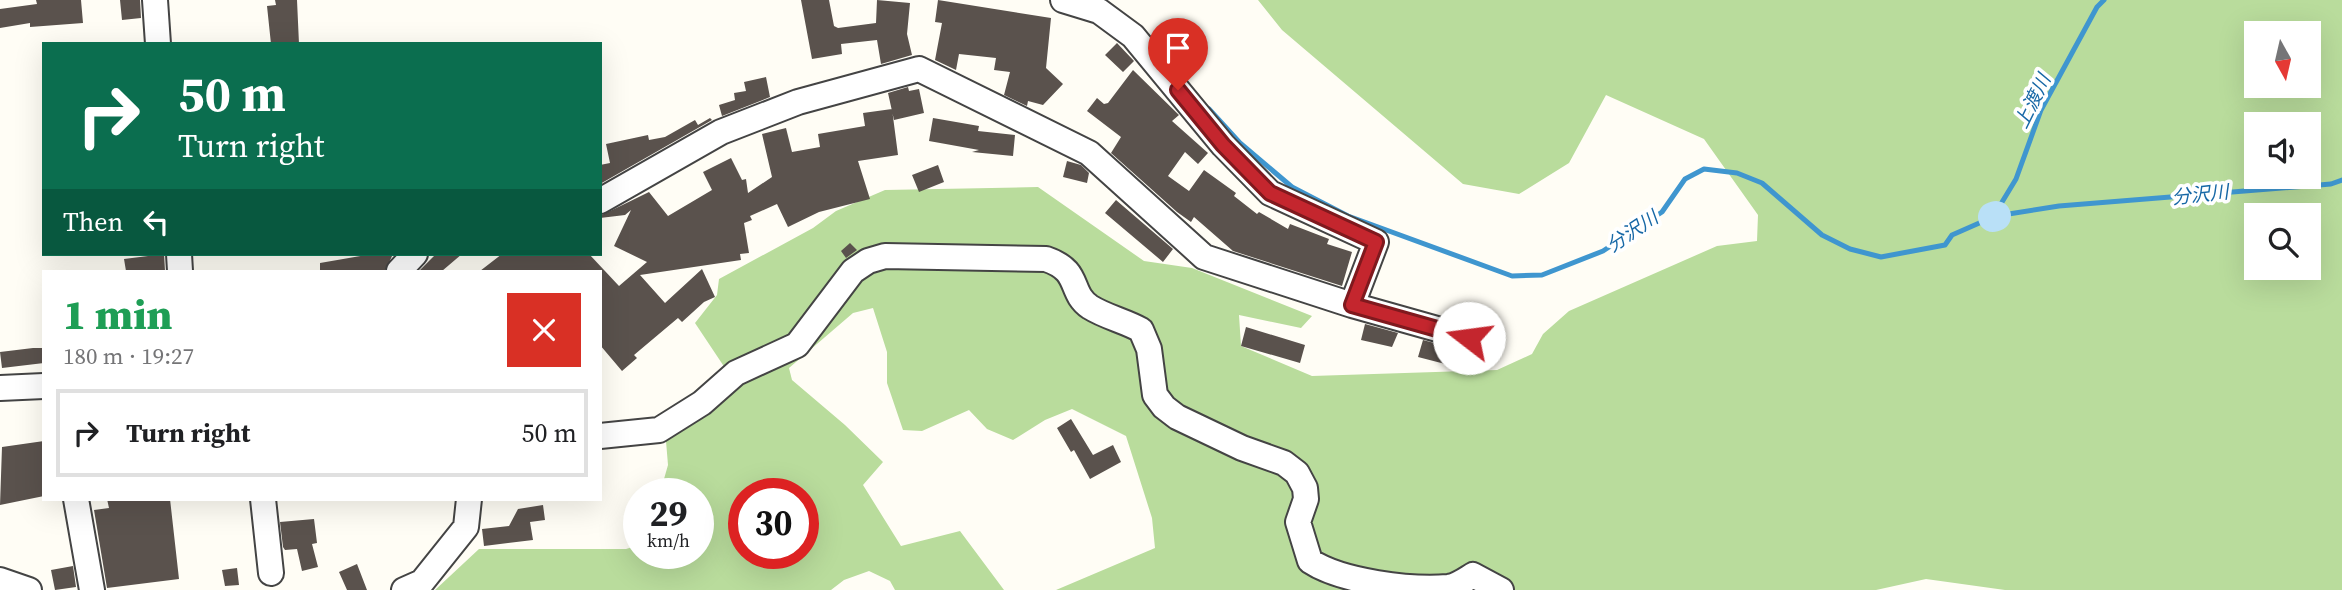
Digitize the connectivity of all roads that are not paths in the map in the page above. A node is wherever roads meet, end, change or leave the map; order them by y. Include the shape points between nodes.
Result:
1 (155, 0) edge
2 (1063, 0) edge
3 (158, 42) edge
4 (602, 200) edge
5 (413, 256) edge
6 (399, 270) edge
7 (1352, 305) junction
8 (1469, 338) dead end
9 (42, 386) edge
10 (0, 388) edge
11 (602, 436) edge
12 (76, 501) edge
13 (263, 501) edge
14 (469, 501) edge
15 (271, 573) dead end
16 (0, 580) edge
17 (30, 590) edge
18 (92, 590) edge
19 (404, 590) edge
20 (1501, 590) edge

1 - 3 street
2 - 7 street via 1100,11 1133,36 1223,145 1270,193 1376,242
4 - 7 street via 721,132 797,102 919,69 1088,153 1204,257
5 - 6 street
7 - 8 street
9 - 10 street
11 - 20 street via 659,430 702,403 736,373 797,345 853,271 867,261 885,256 1046,259 1072,275 1080,297 1090,307 1142,331 1152,383 1164,407 1297,473 1306,499 1298,522 1310,561 1323,570 1376,583 1423,589 1452,587 1473,575
12 - 18 street
13 - 15 street
14 - 19 street via 466,527 422,582
16 - 17 street

